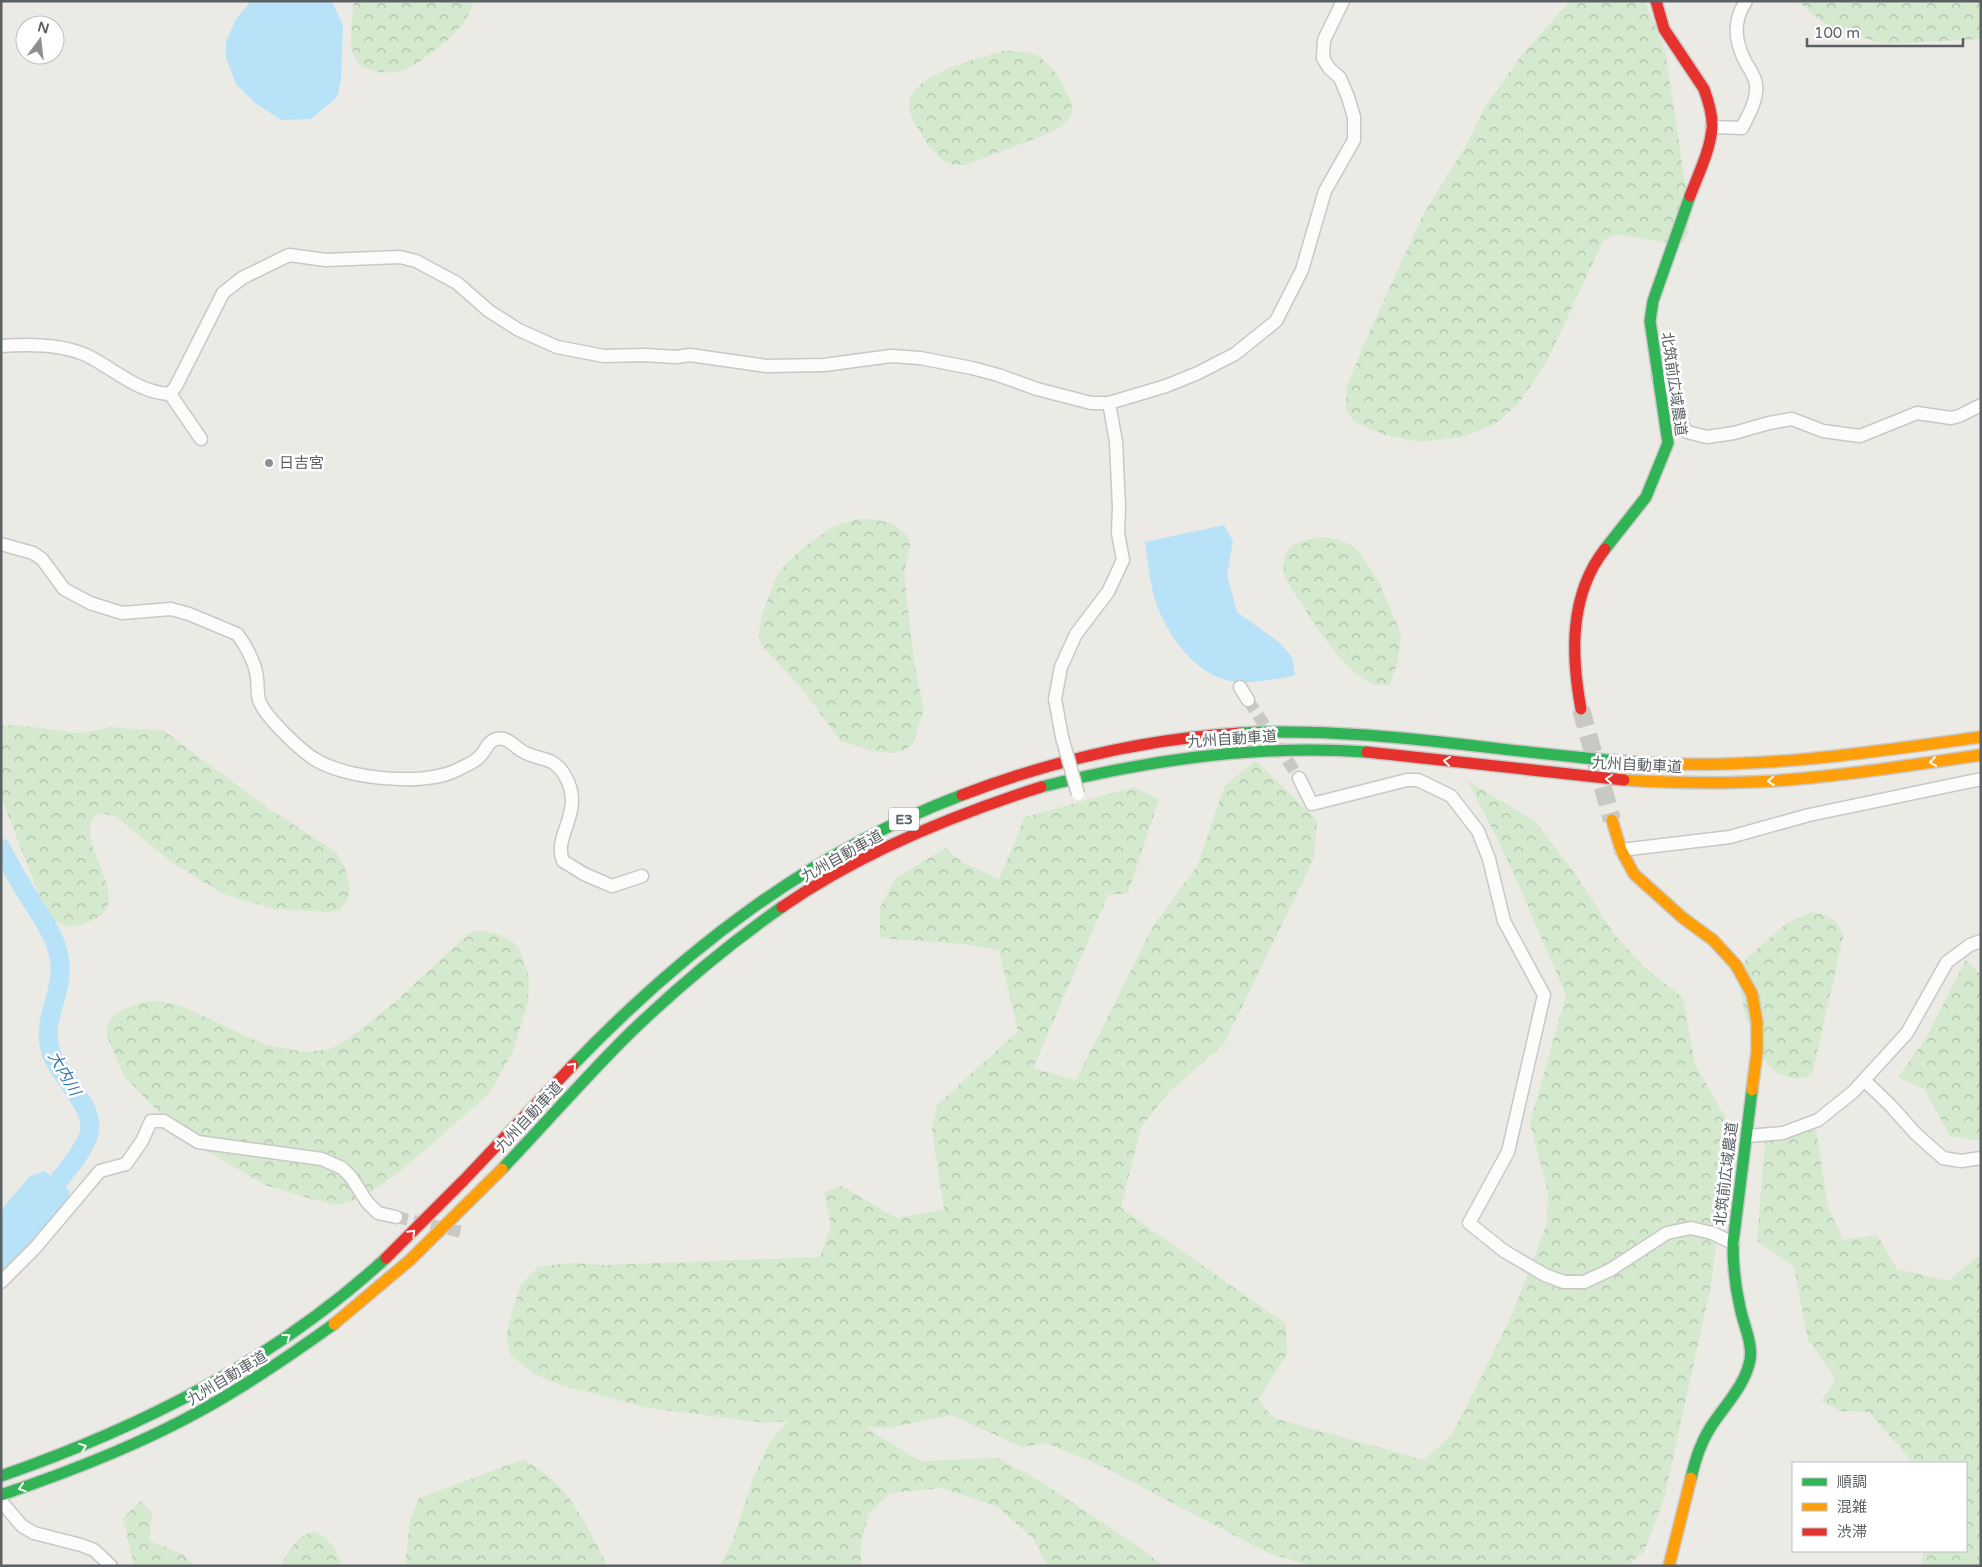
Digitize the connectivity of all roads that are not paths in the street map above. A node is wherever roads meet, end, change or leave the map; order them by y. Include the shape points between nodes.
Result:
1 (1343, 1) edge
2 (1656, 1) edge
3 (1746, 1) edge
4 (1712, 127) junction
5 (1, 346) edge
6 (1658, 376) junction
7 (170, 394) junction
8 (1109, 403) junction
9 (1981, 404) edge
10 (201, 439) dead end
11 (1, 544) edge
12 (1240, 687) dead end
13 (1248, 700) tunnel mouth
14 (1581, 709) tunnel mouth
15 (1981, 737) edge
16 (1981, 755) edge
17 (1299, 778) tunnel mouth
18 (1981, 779) edge
19 (1078, 794) dead end
20 (1612, 820) tunnel mouth
21 (1621, 850) junction
22 (642, 876) dead end
23 (1981, 941) edge
24 (1865, 1081) junction
25 (1747, 1136) junction
26 (1981, 1158) edge
27 (396, 1217) tunnel mouth
28 (1733, 1243) junction
29 (1, 1282) edge
30 (1, 1476) edge
31 (1, 1495) edge
32 (1, 1501) edge
33 (111, 1566) edge
34 (1669, 1566) edge

1 - 8 street via 1324,40 1323,58 1340,78 1348,97 1354,117 1354,140 1326,191 1302,270 1276,321 1235,354 1198,374
2 - 4 main road, 北筑前広域農道 via 1664,28 1704,89
3 - 4 street via 1735,30 1741,54 1755,81 1755,100 1742,128
4 - 6 main road, 北筑前広域農道 via 1654,301 1650,322
5 - 7 street via 44,344 85,355 123,378 159,394
6 - 9 street via 1672,390 1687,432 1707,437 1792,420 1823,431 1860,436 1917,413 1951,418
6 - 14 main road, 北筑前広域農道 via 1668,431 1665,454 1646,497 1601,554 1586,580 1578,608 1573,642
7 - 8 street via 223,293 242,278 288,254 326,260 400,257 416,260 457,283 519,330 557,347 598,355 690,355 768,366 824,365 891,356 920,358 972,368 1091,403
7 - 10 street
8 - 19 street, bridge via 1116,442 1118,533 1123,560 1108,592 1076,634 1061,667 1055,699
11 - 22 street via 33,553 42,559 64,589 95,605 122,613 171,609 237,634 257,676 263,710 300,748 329,766 372,777 441,776 476,760 496,738 508,740 523,752 548,759 565,776 572,800 572,812 560,851 563,861 612,886
12 - 13 street
30 -> 15 main road, 九州自動車道 / E3 via 114,1435 175,1405 268,1350 354,1286 408,1238 616,1021 721,930 763,898 814,866 882,829 981,787 1085,756 1196,737 1239,734 1336,732 1556,756 1710,766 1806,760
16 -> 31 main road, 九州自動車道 / E3 via 1809,778 1706,783 1564,775 1388,754 1250,751 1157,760 1095,772 984,805 929,827 819,884 708,962 631,1032 422,1250 328,1329 276,1366 193,1416 118,1452
17 - 28 street via 1312,804 1413,780 1451,796 1478,831 1489,859 1504,921 1544,995 1508,1152 1469,1223 1504,1251 1545,1275 1564,1282 1584,1282 1610,1270 1667,1233 1691,1228
18 - 21 street via 1809,815 1730,837
20 - 21 main road, 北筑前広域農道
21 - 25 main road, 北筑前広域農道 via 1634,874 1727,954 1752,994 1757,1022 1757,1052
23 - 24 street via 1946,962 1907,1033
24 - 25 street via 1818,1120 1783,1134
24 - 26 street via 1943,1158 1961,1161
25 - 28 main road, 北筑前広域農道
27 - 29 street via 378,1213 342,1168 322,1159 198,1142 164,1121 151,1121 126,1164 100,1171 35,1248
28 - 34 main road, 北筑前広域農道 via 1734,1285 1751,1360 1748,1372 1697,1454
32 - 33 street via 22,1526 34,1533 94,1550

